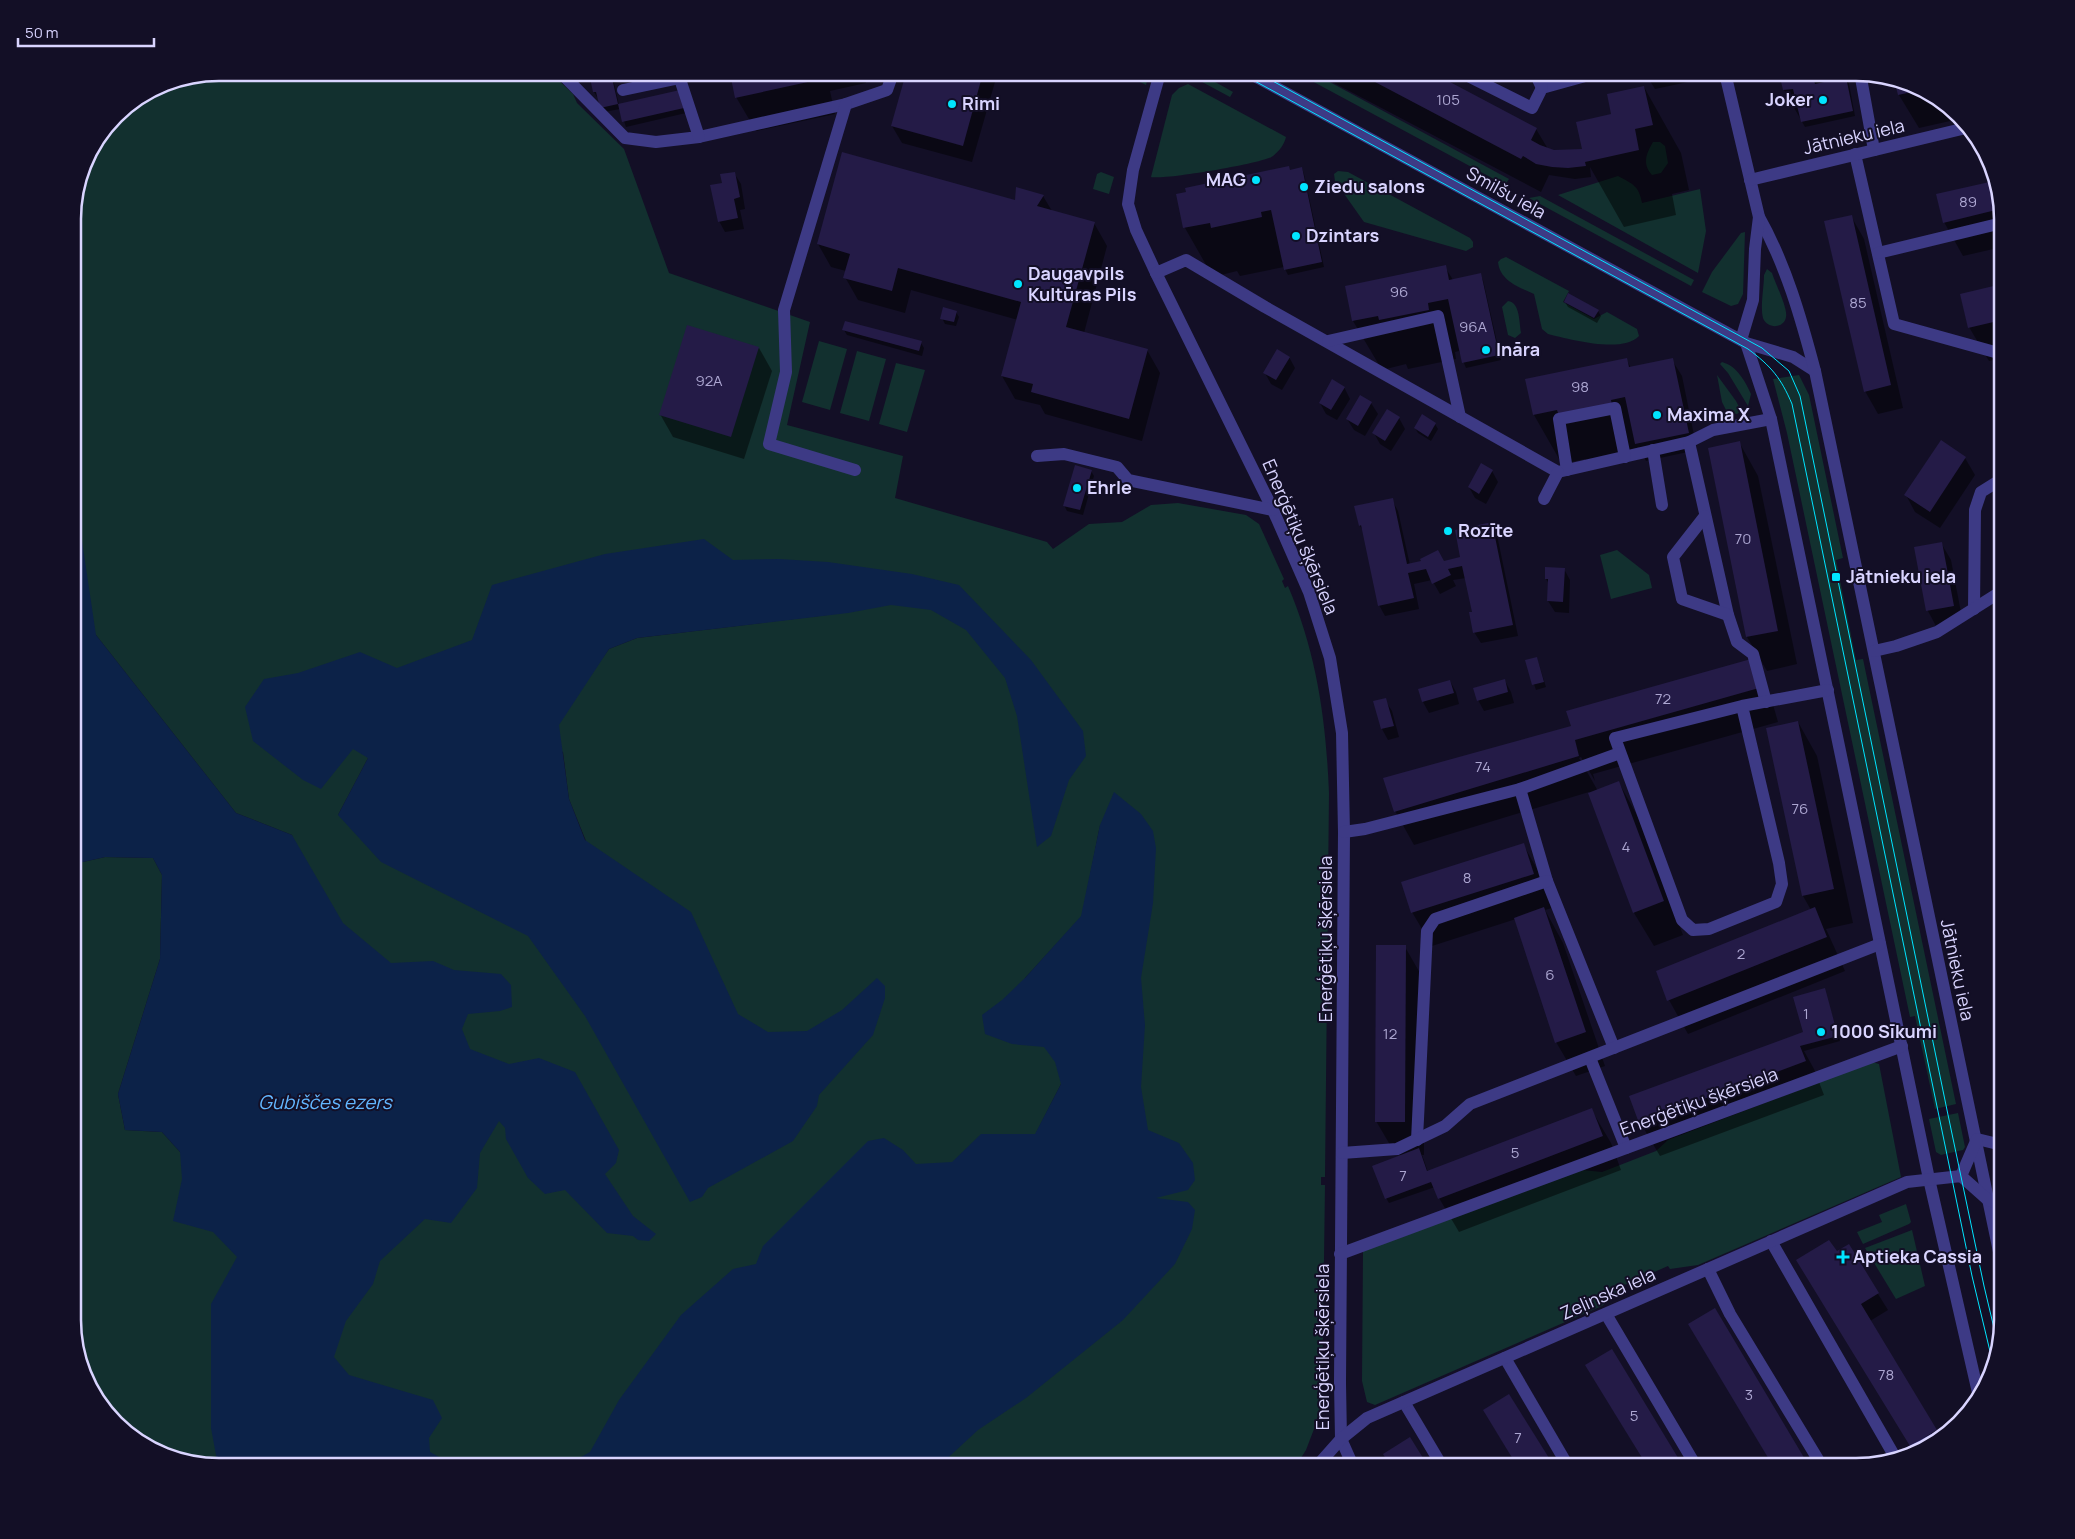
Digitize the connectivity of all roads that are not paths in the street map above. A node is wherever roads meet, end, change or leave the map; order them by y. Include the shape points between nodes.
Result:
1 (570, 81) edge
2 (657, 81) edge
3 (681, 81) edge
4 (890, 81) edge
5 (1158, 81) edge
6 (1266, 81) edge
7 (1480, 81) edge
8 (1539, 81) edge
9 (1566, 81) edge
10 (1728, 81) edge
11 (1863, 81) edge
12 (1542, 88) junction
13 (623, 90) dead end
14 (846, 104) junction
15 (1960, 129) edge
16 (699, 137) junction
17 (1874, 150) junction
18 (1855, 154) junction
19 (1750, 180) junction
20 (1759, 217) junction
21 (1994, 225) edge
22 (1878, 253) junction
23 (1156, 273) junction
24 (1328, 341) junction
25 (1744, 342) junction
26 (1994, 352) edge
27 (1815, 371) junction
28 (1460, 417) junction
29 (1771, 419) junction
30 (1689, 442) junction
31 (1653, 450) junction
32 (1037, 456) dead end
33 (1625, 457) junction
34 (855, 470) dead end
35 (1562, 471) junction
36 (1994, 484) edge
37 (1544, 499) dead end
38 (1662, 505) dead end
39 (1273, 510) junction
40 (1705, 516) junction
41 (1994, 595) edge
42 (1974, 609) junction
43 (1728, 615) junction
44 (1874, 651) junction
45 (1828, 690) junction
46 (1766, 702) junction
47 (1742, 706) junction
48 (1620, 753) junction
49 (1520, 789) junction
50 (1344, 832) junction
51 (1547, 880) junction
52 (1880, 944) junction
53 (1902, 1046) junction
54 (1614, 1048) junction
55 (1590, 1058) junction
56 (1417, 1140) junction
57 (1977, 1140) junction
58 (1994, 1143) edge
59 (1626, 1148) junction
60 (1342, 1153) junction
61 (1961, 1176) junction
62 (1928, 1179) junction
63 (1988, 1200) junction
64 (1994, 1202) edge
65 (1994, 1228) edge
66 (1771, 1241) junction
67 (1340, 1254) junction
68 (1708, 1269) junction
69 (1606, 1314) junction
70 (1505, 1358) junction
71 (1976, 1386) edge
72 (1404, 1402) junction
73 (1341, 1439) junction
74 (1893, 1453) edge
75 (1324, 1458) edge
76 (1349, 1458) edge
77 (1437, 1458) edge
78 (1563, 1458) edge
79 (1691, 1458) edge
80 (1817, 1458) edge

1 - 16 street via 625,138 656,142
2 - 13 street
3 - 16 street
4 - 14 street via 887,90
5 - 23 street, Enerģētiķu šķērsiela via 1133,170 1128,204
6 - 25 street, Smilšu iela
7 - 12 street via 1532,108
8 - 12 street
9 - 12 street
10 - 19 street, Jātnieku iela
11 - 17 street
14 - 16 street
14 - 34 street via 784,310 786,372 769,444
15 - 17 street, Jātnieku iela
17 - 18 street, Jātnieku iela
18 - 19 street, Jātnieku iela
18 - 22 street
19 - 20 street, Jātnieku iela
20 - 25 street, Jātnieku iela via 1753,300
20 - 27 street, Jātnieku iela via 1800,317
21 - 22 street
22 - 26 street via 1894,324
23 - 24 street via 1186,260
23 - 39 street, Enerģētiķu šķērsiela
24 - 28 street
24 - 28 street via 1438,316
25 - 27 street, Smilšu iela via 1793,357
25 - 29 street
27 - 44 street, Jātnieku iela
28 - 35 street
29 - 30 street via 1713,430
29 - 45 street
30 - 31 street
30 - 40 street
31 - 33 street
31 - 38 street
32 - 39 street via 1064,454 1117,467 1128,480
33 - 35 street
33 - 35 street via 1615,408 1559,419
35 - 37 street
36 - 42 street via 1981,492 1975,510
39 - 50 street, Enerģētiķu šķērsiela via 1309,592 1330,658 1342,733
40 - 43 street
40 - 43 street via 1673,557 1682,599
41 - 42 street
42 - 44 street via 1937,632
43 - 46 street via 1737,642 1753,654
44 - 57 street, Jātnieku iela via 1920,882
45 - 46 street
45 - 52 street
46 - 47 street
47 - 48 street via 1615,738
47 - 48 street via 1782,884 1776,902 1709,929 1693,930 1682,920
48 - 49 street
49 - 50 street
49 - 51 street
50 - 60 street, Enerģētiķu šķērsiela
51 - 54 street
51 - 56 street via 1435,919 1427,931
52 - 53 street
52 - 54 street
53 - 59 street, Enerģētiķu šķērsiela
53 - 62 street
54 - 55 street
55 - 56 street via 1470,1104 1445,1126
55 - 59 street
56 - 60 street via 1396,1149
57 - 58 street
57 - 61 street
57 - 63 street, Jātnieku iela
59 - 67 street, Enerģētiķu šķērsiela
60 - 67 street, Enerģētiķu šķērsiela
61 - 62 street, Zeļinska iela
61 - 63 street
62 - 66 street, Zeļinska iela via 1907,1182
62 - 71 street
63 - 64 street
63 - 65 street, Jātnieku iela
66 - 68 street, Zeļinska iela
66 - 74 street
67 - 73 street, Enerģētiķu šķērsiela
68 - 69 street, Zeļinska iela
68 - 80 street via 1730,1314
69 - 70 street, Zeļinska iela
69 - 79 street
70 - 72 street, Zeļinska iela
70 - 78 street
72 - 73 street, Zeļinska iela via 1368,1418
72 - 77 street
73 - 75 street, Zeļinska iela
73 - 76 street

